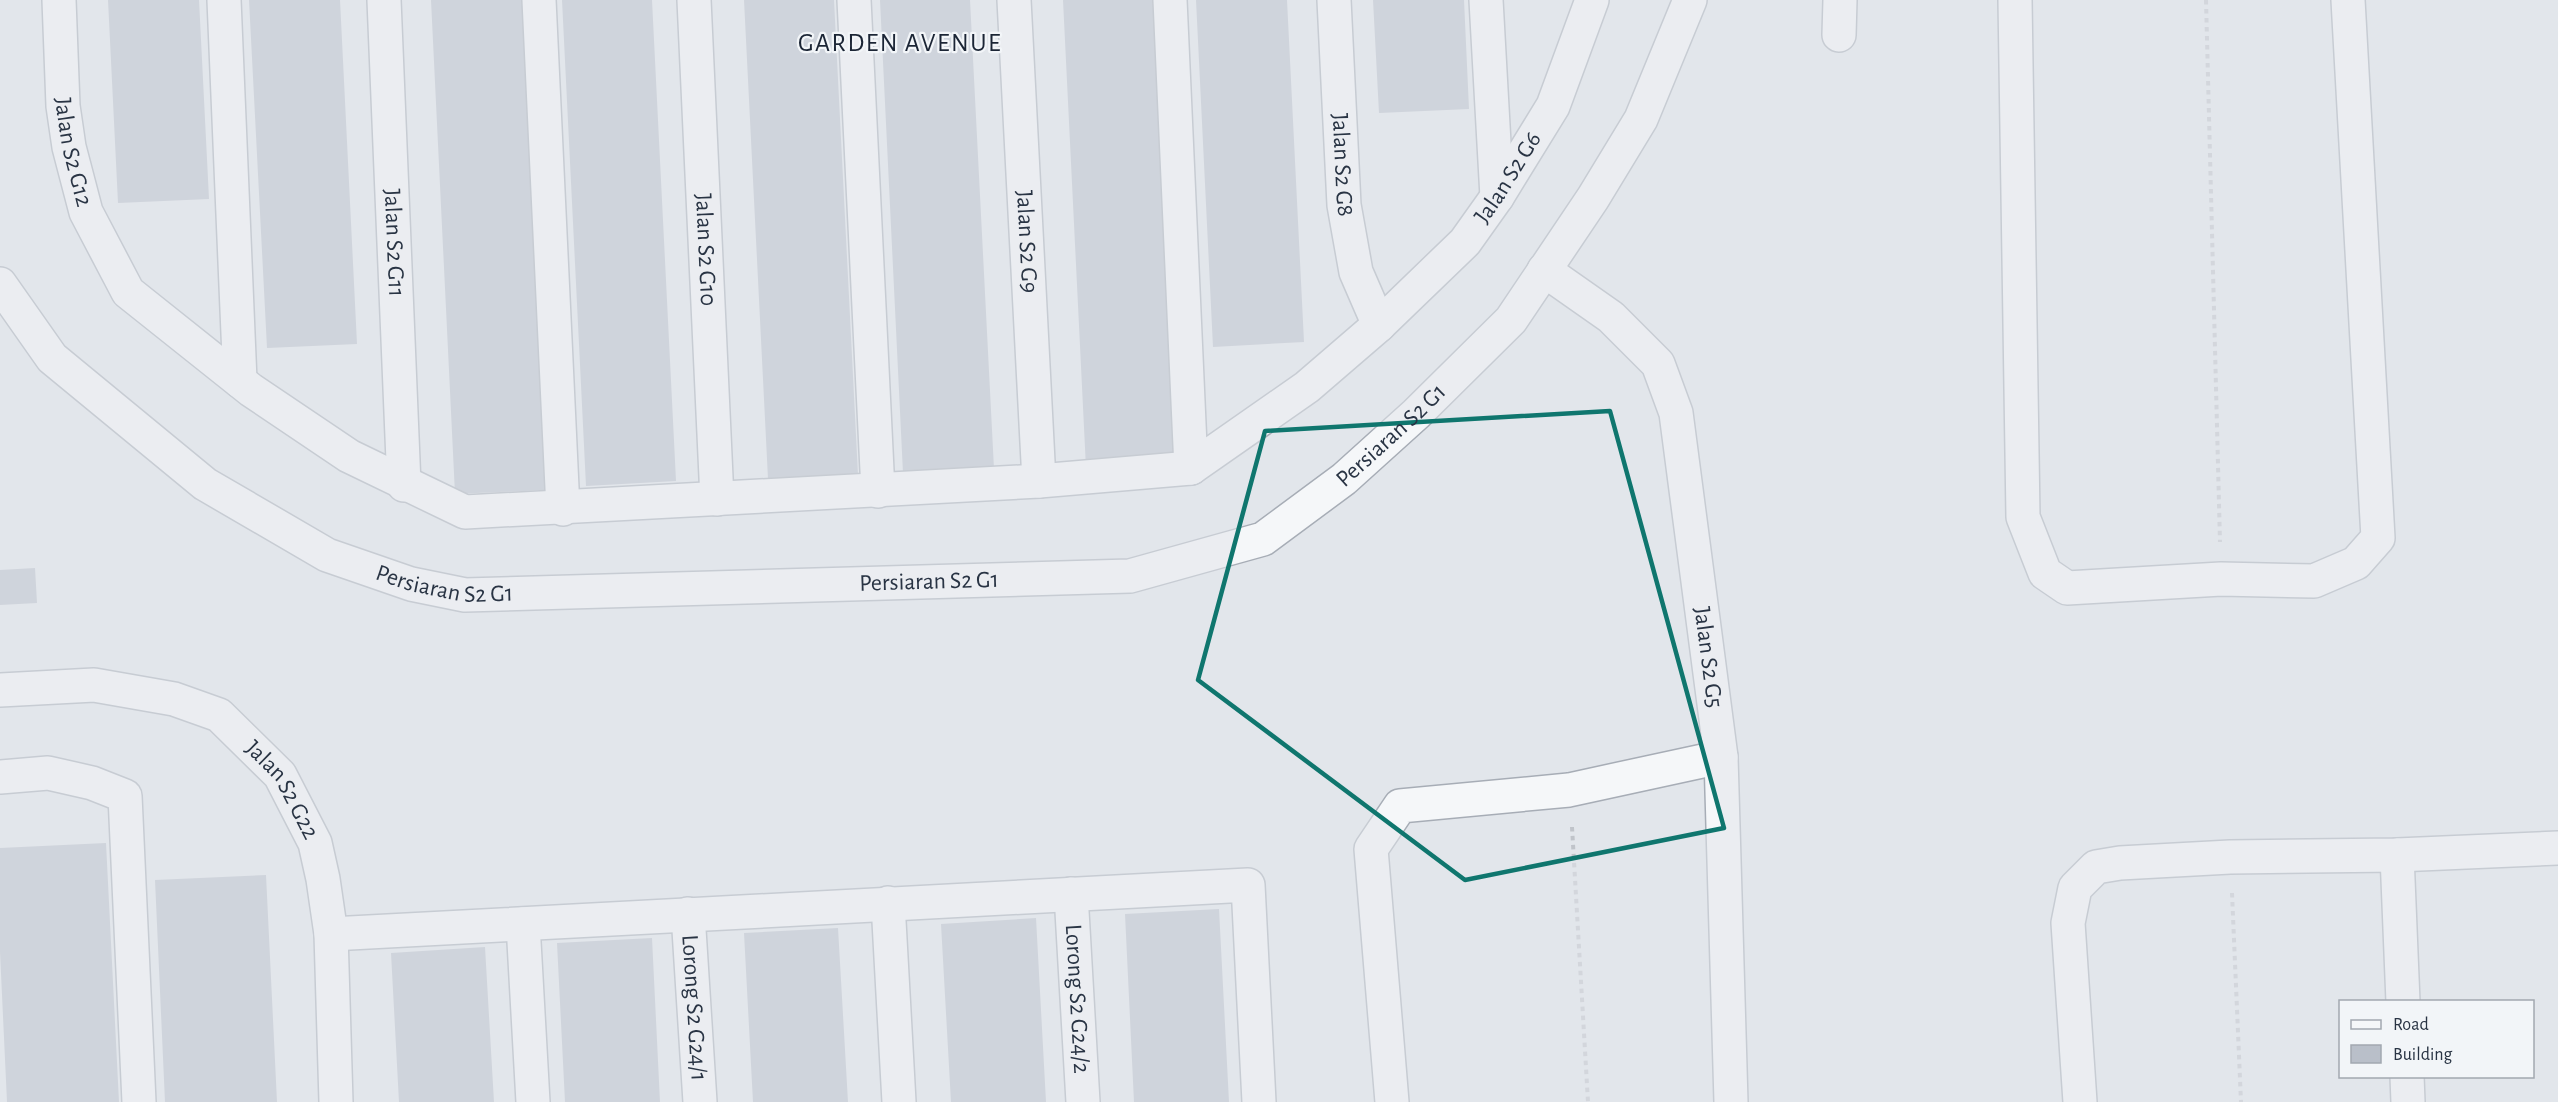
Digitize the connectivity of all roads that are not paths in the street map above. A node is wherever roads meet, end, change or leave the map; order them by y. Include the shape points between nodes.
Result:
1 (59, 0) edge
2 (224, 0) edge
3 (384, 0) edge
4 (539, 0) edge
5 (694, 0) edge
6 (854, 0) edge
7 (1014, 0) edge
8 (1170, 0) edge
9 (1334, 0) edge
10 (1486, 0) edge
11 (1592, 0) edge
12 (1690, 0) edge
13 (1840, 0) edge
14 (2015, 0) edge
15 (2348, 0) edge
16 (1839, 35) dead end
17 (1497, 197) junction
18 (1544, 270) junction
19 (0, 284) edge
20 (1379, 325) junction
21 (240, 381) junction
22 (1191, 468) junction
23 (1039, 481) junction
24 (404, 485) junction
25 (878, 491) junction
26 (717, 499) junction
27 (563, 509) junction
28 (0, 690) edge
29 (1721, 757) junction
30 (0, 777) edge
31 (2558, 848) edge
32 (2397, 855) junction
33 (1071, 894) junction
34 (888, 903) junction
35 (688, 914) junction
36 (523, 924) junction
37 (331, 934) junction
38 (2403, 1000) edge
39 (2407, 1078) edge
40 (139, 1102) edge
41 (336, 1102) edge
42 (533, 1102) edge
43 (699, 1102) edge
44 (899, 1102) edge
45 (1083, 1102) edge
46 (1259, 1102) edge
47 (1392, 1102) edge
48 (1731, 1102) edge
49 (2080, 1102) edge
50 (2408, 1102) edge

1 - 21 street, Jalan S2 G12 via 63,106 86,212 128,292
2 - 21 street
3 - 24 street, Jalan S2 G11
4 - 27 street
5 - 26 street, Jalan S2 G10
6 - 25 street
7 - 23 street, Jalan S2 G9
8 - 22 street
9 - 20 street, Jalan S2 G8 via 1344,205 1356,273
10 - 17 street
11 - 17 street, Jalan S2 G6 via 1552,106
12 - 18 street, Persiaran S2 G1 via 1641,119
13 - 16 street
14 - 15 street via 2023,517 2046,573 2067,588 2221,579 2314,581 2356,563 2378,538
17 - 20 street, Jalan S2 G6 via 1465,242
18 - 19 street, Persiaran S2 G1 via 1511,320 1416,414 1344,479 1263,539 1130,576 465,595 411,584 327,555 205,484 52,358
18 - 29 street, Jalan S2 G5 via 1611,317 1658,364 1676,413
20 - 22 street, Jalan S2 G6 via 1307,387
21 - 24 street via 349,456
22 - 23 street
23 - 25 street
24 - 27 street via 465,513
25 - 26 street
26 - 27 street
28 - 37 street, Jalan S2 G22 via 94,685 174,699 219,715 280,776 315,843
29 - 47 street via 1569,790 1400,806 1371,849
29 - 48 street, Jalan S2 G5
30 - 40 street via 48,773 92,783 125,796
31 - 32 street
32 - 38 street
32 - 49 street via 2230,857 2096,867 2075,888 2068,923
33 - 34 street
33 - 45 street, Lorong S2 G24/2
33 - 46 street via 1248,885
34 - 35 street
34 - 44 street
35 - 36 street
35 - 43 street, Lorong S2 G24/1
36 - 37 street
36 - 42 street
37 - 41 street, Jalan S2 G22
39 - 50 street

